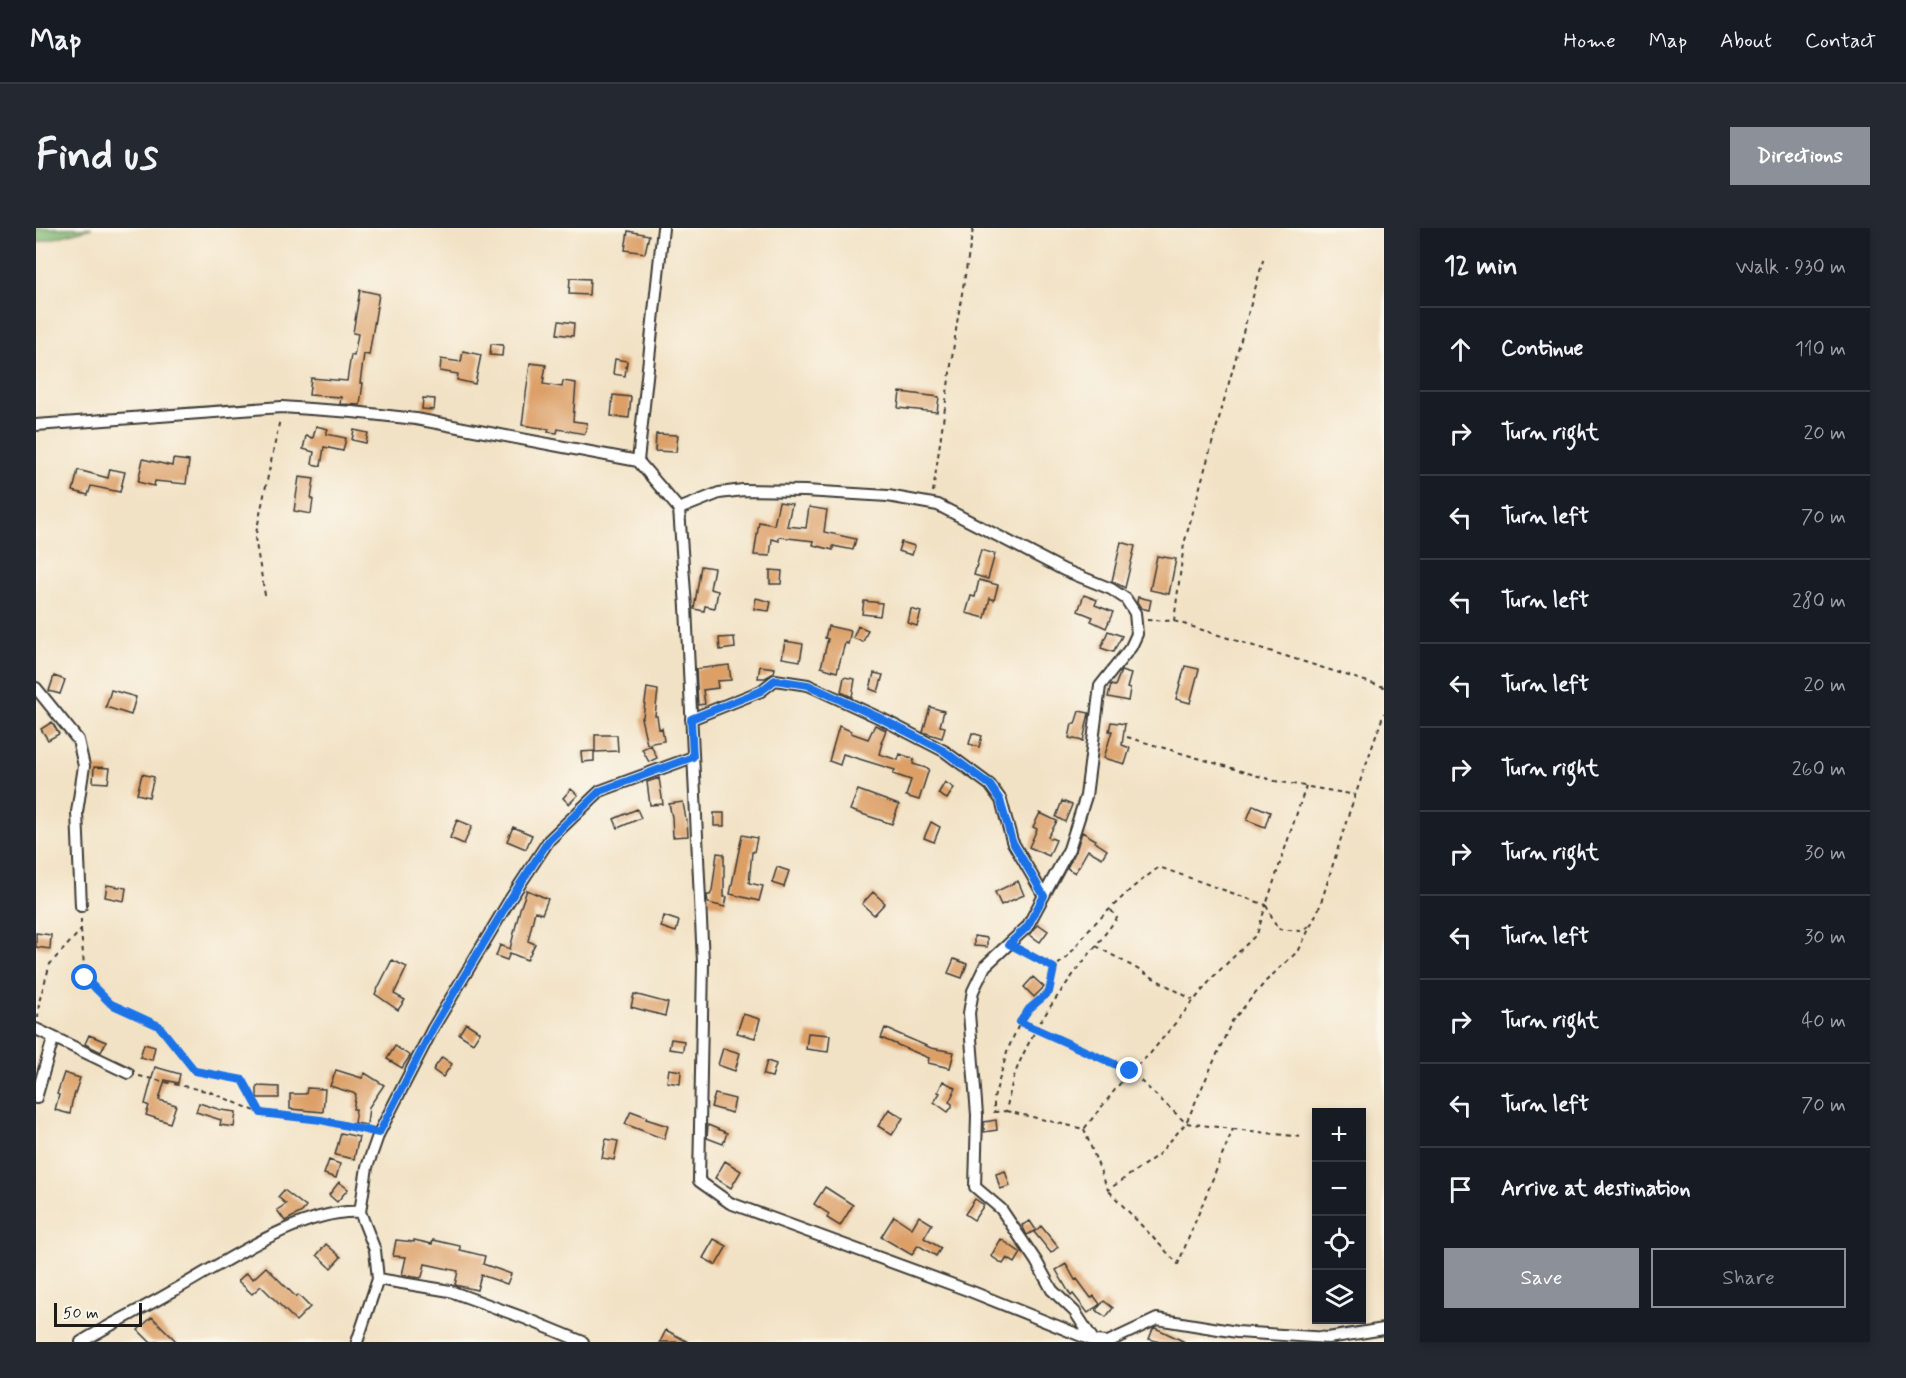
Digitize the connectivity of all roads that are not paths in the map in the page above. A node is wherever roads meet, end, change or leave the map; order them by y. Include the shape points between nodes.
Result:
1 (663, 228) edge
2 (36, 425) edge
3 (638, 461) junction
4 (679, 509) junction
5 (36, 688) edge
6 (691, 719) junction
7 (693, 757) junction
8 (1044, 896) junction
9 (81, 906) road end
10 (36, 1027) edge
11 (53, 1039) junction
12 (128, 1073) road end
13 (36, 1098) edge
14 (360, 1212) junction
15 (378, 1278) junction
16 (1384, 1329) edge
17 (1094, 1341) edge
18 (81, 1342) edge
19 (357, 1342) edge
20 (583, 1342) edge
21 (1108, 1342) edge

1 - 3 street
2 - 3 street via 282,407 416,419
3 - 4 street
4 - 6 street
4 - 8 street via 719,493 743,490 888,496 931,503 1126,598 1135,613 1137,634 1100,686 1086,796 1069,849
5 - 9 street via 78,740 84,766 77,812
6 - 7 street
6 - 8 street via 761,691 775,680 808,685 882,719 944,751 990,785 1000,800 1012,841
7 - 14 street via 600,791 549,840 433,1028 379,1133 367,1167
7 - 17 street via 703,962 699,1181 730,1203
8 - 17 street via 1027,927 985,966 973,991 969,1013 977,1115 975,1187 1001,1209 1052,1290 1075,1312
10 - 11 street
11 - 12 street
11 - 13 street
14 - 15 street via 375,1250
14 - 18 street via 347,1211 276,1234
15 - 19 street
15 - 20 street via 450,1291
16 - 21 street via 1328,1338 1238,1332 1157,1319
17 - 21 street

